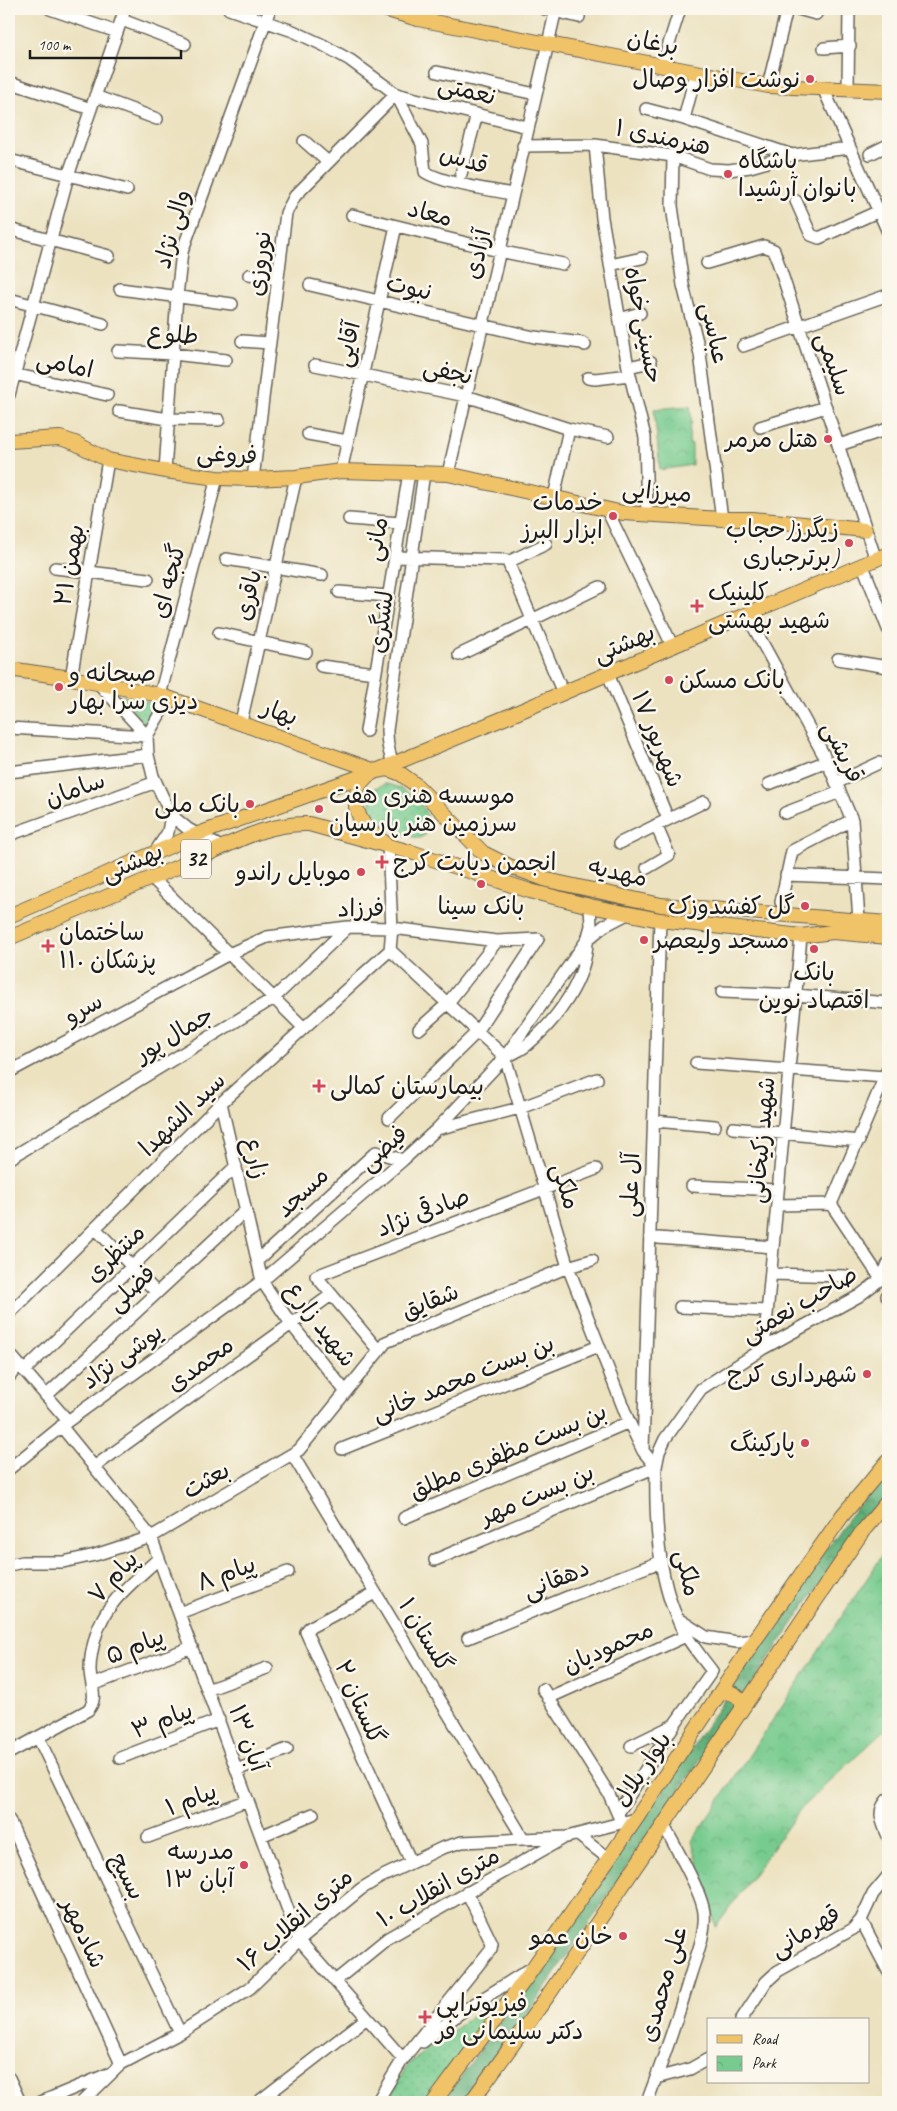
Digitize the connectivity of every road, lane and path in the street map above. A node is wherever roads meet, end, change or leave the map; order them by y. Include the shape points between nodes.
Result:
1 (50, 9) edge
2 (125, 9) edge
3 (229, 9) edge
4 (270, 9) edge
5 (384, 9) edge
6 (680, 9) edge
7 (787, 9) edge
8 (798, 9) edge
9 (849, 9) edge
10 (552, 10) edge
11 (419, 14) edge
12 (816, 14) dead end
13 (579, 17) dead end
14 (122, 20) junction
15 (266, 22) junction
16 (117, 32) junction
17 (547, 43) junction
18 (185, 44) dead end
19 (850, 46) junction
20 (824, 48) dead end
21 (662, 66) junction
22 (437, 72) dead end
23 (696, 73) junction
24 (9, 82) edge
25 (768, 86) junction
26 (823, 88) junction
27 (848, 89) junction
28 (888, 91) edge
29 (396, 94) junction
30 (535, 94) junction
31 (95, 96) junction
32 (91, 109) junction
33 (646, 109) dead end
34 (477, 114) junction
35 (157, 119) dead end
36 (684, 119) junction
37 (527, 127) junction
38 (304, 141) dead end
39 (888, 144) edge
40 (595, 145) junction
41 (523, 146) junction
42 (850, 148) junction
43 (870, 154) dead end
44 (792, 155) junction
45 (673, 156) junction
46 (9, 160) edge
47 (328, 162) junction
48 (461, 174) dead end
49 (68, 176) junction
50 (127, 190) dead end
51 (512, 194) junction
52 (796, 201) dead end
53 (884, 209) edge
54 (352, 216) dead end
55 (396, 226) junction
56 (9, 230) edge
57 (888, 232) edge
58 (50, 241) junction
59 (499, 251) junction
60 (109, 256) dead end
61 (642, 258) dead end
62 (707, 263) dead end
63 (564, 264) dead end
64 (610, 265) junction
65 (249, 275) dead end
66 (278, 279) junction
67 (310, 285) dead end
68 (120, 289) dead end
69 (888, 295) edge
70 (177, 296) junction
71 (9, 299) edge
72 (379, 302) junction
73 (232, 304) dead end
74 (33, 305) junction
75 (640, 313) dead end
76 (620, 319) junction
77 (103, 324) dead end
78 (482, 326) junction
79 (799, 327) junction
80 (242, 342) dead end
81 (270, 343) junction
82 (585, 345) dead end
83 (743, 346) dead end
84 (118, 351) dead end
85 (173, 354) junction
86 (226, 360) dead end
87 (651, 362) dead end
88 (315, 365) dead end
89 (629, 371) junction
90 (12, 374) edge
91 (362, 375) junction
92 (588, 378) dead end
93 (9, 395) edge
94 (107, 395) dead end
95 (466, 396) junction
96 (826, 407) junction
97 (118, 412) dead end
98 (168, 418) junction
99 (219, 420) dead end
100 (760, 427) dead end
101 (569, 429) junction
102 (888, 429) edge
103 (308, 434) dead end
104 (608, 437) dead end
105 (9, 441) edge
106 (347, 441) junction
107 (839, 444) junction
108 (108, 460) junction
109 (165, 471) junction
110 (341, 471) junction
111 (409, 473) junction
112 (424, 473) junction
113 (448, 474) junction
114 (296, 477) junction
115 (217, 478) junction
116 (253, 479) junction
117 (554, 497) junction
118 (607, 510) junction
119 (647, 514) junction
120 (722, 519) junction
121 (350, 520) dead end
122 (400, 522) junction
123 (866, 530) junction
124 (546, 544) dead end
125 (394, 557) junction
126 (226, 558) dead end
127 (412, 558) junction
128 (876, 560) edge
129 (507, 561) junction
130 (276, 567) junction
131 (55, 568) dead end
132 (89, 572) junction
133 (322, 575) dead end
134 (148, 579) dead end
135 (600, 587) dead end
136 (338, 592) dead end
137 (388, 596) junction
138 (747, 615) junction
139 (532, 618) junction
140 (888, 629) edge
141 (219, 633) dead end
142 (259, 641) junction
143 (673, 647) junction
144 (306, 652) dead end
145 (459, 656) dead end
146 (838, 659) dead end
147 (321, 666) dead end
148 (888, 667) edge
149 (9, 669) edge
150 (375, 673) junction
151 (608, 674) junction
152 (71, 678) junction
153 (99, 684) junction
154 (563, 693) junction
155 (164, 696) junction
156 (241, 722) junction
157 (9, 728) edge
158 (366, 731) dead end
159 (147, 736) junction
160 (148, 755) junction
161 (827, 761) junction
162 (392, 763) junction
163 (879, 763) dead end
164 (376, 771) junction
165 (9, 772) edge
166 (401, 774) junction
167 (156, 782) junction
168 (769, 784) dead end
169 (838, 787) junction
170 (704, 802) dead end
171 (785, 813) dead end
172 (171, 815) junction
173 (668, 820) junction
174 (852, 820) junction
175 (656, 825) junction
176 (198, 834) junction
177 (9, 836) edge
178 (620, 843) dead end
179 (388, 846) junction
180 (222, 847) junction
181 (155, 852) junction
182 (647, 868) dead end
183 (786, 875) junction
184 (856, 877) junction
185 (152, 878) junction
186 (888, 879) edge
187 (781, 902) dead end
188 (590, 906) junction
189 (627, 914) junction
190 (9, 916) edge
191 (660, 920) junction
192 (859, 920) junction
193 (888, 923) edge
194 (348, 927) junction
195 (392, 928) junction
196 (801, 936) junction
197 (888, 937) edge
198 (9, 938) edge
199 (587, 940) junction
200 (497, 941) junction
201 (390, 950) junction
202 (229, 954) junction
203 (722, 992) dead end
204 (796, 994) junction
205 (274, 998) junction
206 (888, 1003) edge
207 (447, 1004) junction
208 (304, 1028) junction
209 (419, 1029) dead end
210 (478, 1032) junction
211 (505, 1057) junction
212 (696, 1063) dead end
213 (789, 1071) junction
214 (9, 1072) edge
215 (887, 1073) edge
216 (597, 1079) dead end
217 (221, 1104) junction
218 (520, 1108) junction
219 (388, 1118) dead end
220 (654, 1121) junction
221 (715, 1126) dead end
222 (733, 1128) dead end
223 (437, 1129) junction
224 (783, 1132) junction
225 (859, 1141) junction
226 (9, 1159) edge
227 (403, 1160) junction
228 (236, 1166) junction
229 (596, 1169) dead end
230 (692, 1186) dead end
231 (545, 1187) junction
232 (778, 1190) junction
233 (831, 1204) junction
234 (777, 1205) junction
235 (246, 1210) junction
236 (95, 1228) junction
237 (658, 1238) dead end
238 (773, 1247) junction
239 (592, 1260) dead end
240 (257, 1261) junction
241 (888, 1264) edge
242 (132, 1267) junction
243 (568, 1267) junction
244 (771, 1274) junction
245 (846, 1276) dead end
246 (881, 1279) junction
247 (262, 1281) junction
248 (157, 1293) junction
249 (330, 1295) junction
250 (680, 1307) dead end
251 (768, 1311) junction
252 (9, 1314) edge
253 (291, 1324) junction
254 (599, 1346) junction
255 (764, 1348) junction
256 (379, 1351) junction
257 (9, 1353) edge
258 (22, 1368) junction
259 (9, 1377) edge
260 (346, 1392) junction
261 (46, 1396) junction
262 (629, 1422) junction
263 (64, 1424) junction
264 (342, 1449) dead end
265 (643, 1451) junction
266 (292, 1454) junction
267 (888, 1461) edge
268 (94, 1467) junction
269 (9, 1469) edge
270 (656, 1472) junction
271 (888, 1501) edge
272 (404, 1518) dead end
273 (151, 1537) junction
274 (159, 1558) junction
275 (435, 1560) dead end
276 (660, 1562) junction
277 (9, 1565) edge
278 (288, 1572) dead end
279 (375, 1593) junction
280 (179, 1613) junction
281 (677, 1618) junction
282 (686, 1636) junction
283 (468, 1638) dead end
284 (755, 1640) junction
285 (192, 1647) junction
286 (267, 1668) dead end
287 (92, 1684) junction
288 (208, 1690) junction
289 (718, 1694) junction
290 (742, 1708) junction
291 (219, 1720) junction
292 (674, 1725) junction
293 (38, 1737) junction
294 (631, 1746) dead end
295 (287, 1749) dead end
296 (9, 1753) edge
297 (120, 1758) dead end
298 (237, 1770) junction
299 (888, 1799) edge
300 (248, 1800) junction
301 (313, 1814) dead end
302 (619, 1818) junction
303 (636, 1819) junction
304 (9, 1820) edge
305 (663, 1824) junction
306 (261, 1836) junction
307 (572, 1836) junction
308 (888, 1836) edge
309 (148, 1837) dead end
310 (523, 1838) junction
311 (608, 1859) junction
312 (411, 1862) junction
313 (888, 1876) edge
314 (467, 1892) junction
315 (861, 1920) junction
316 (299, 1940) junction
317 (533, 1967) junction
318 (888, 1971) edge
319 (335, 1981) junction
320 (367, 2018) junction
321 (742, 2018) edge
322 (180, 2033) junction
323 (403, 2059) junction
324 (707, 2060) edge
325 (118, 2068) junction
326 (9, 2078) edge
327 (656, 2078) junction
328 (20, 2102) edge
329 (41, 2102) edge
330 (82, 2102) edge
331 (258, 2102) edge
332 (377, 2102) edge
333 (434, 2102) edge
334 (471, 2102) edge
335 (647, 2102) edge

1 - 16 street
2 - 14 street
3 - 15 street
4 - 15 street, والی نژاد
5 - 11 main road, برغان
6 - 21 street
7 - 25 street
8 - 12 street
9 - 19 street
10 - 13 street
10 - 17 street, آزادی
11 - 17 main road, برغان
14 - 16 street
14 - 18 street
15 - 29 street via 323,45 350,60
15 - 70 street, والی نژاد via 189,230 182,252
16 - 31 street
17 - 21 main road, برغان
17 - 30 street, آزادی
19 - 20 street
19 - 27 street
21 - 23 main road, برغان
22 - 30 street
23 - 25 main road, برغان
23 - 36 street
24 - 32 street
25 - 26 main road, برغان
26 - 27 main road, برغان
26 - 42 street
27 - 28 main road, برغان
29 - 34 street, نعمتی
29 - 47 street, نوروزی
29 - 51 street, قدس via 422,144 425,172
30 - 37 street, آزادی
31 - 32 street
31 - 35 street
32 - 49 street
33 - 36 street
34 - 37 street, نعمتی
34 - 48 street
36 - 44 street
37 - 41 street, آزادی
38 - 47 street
39 - 43 street
40 - 41 street, هنرمندی ۱
40 - 45 street, هنرمندی ۱
40 - 64 street, حسینی خواه
41 - 51 street, آزادی
42 - 44 street, هنرمندی ۱
42 - 53 street
44 - 45 street, هنرمندی ۱ via 729,170 710,169
45 - 120 street, عباسی via 672,206 683,284 700,354
46 - 49 street
47 - 66 street, نوروزی via 296,196 286,213
49 - 50 street
49 - 58 street
51 - 59 street, آزادی
52 - 53 street via 815,238
53 - 57 street
54 - 55 street, معاد
55 - 59 street, معاد
55 - 72 street, آقایی
56 - 58 street
58 - 60 street
58 - 74 street
59 - 63 street, معاد
59 - 78 street, آزادی
61 - 64 street
62 - 79 street, سلیمی via 770,247 774,250
64 - 76 street, حسینی خواه
65 - 66 street
66 - 81 street, نوروزی
67 - 72 street, نبوت
68 - 70 street
69 - 79 street
70 - 73 street
70 - 85 street, والی نژاد
71 - 74 street
72 - 78 street, نبوت
72 - 91 street, آقایی
74 - 77 street
74 - 90 street
75 - 76 street
76 - 89 street, حسینی خواه
78 - 82 street, نبوت
78 - 95 street, آزادی
79 - 83 street
79 - 96 street, سلیمی
80 - 81 street
81 - 116 street, نوروزی
84 - 85 street, طلوع
85 - 86 street, طلوع
85 - 98 street, والی نژاد
87 - 89 street
88 - 91 street, نجفی
89 - 92 street via 595,380
89 - 119 street, حسینی خواه via 645,437
90 - 93 street
90 - 94 street, امامی
91 - 95 street, نجفی
91 - 106 street, آقایی
95 - 101 street, نجفی
95 - 113 street, آزادی
96 - 100 street
96 - 107 street, سلیمی
97 - 98 street
98 - 99 street
98 - 109 street, والی نژاد
101 - 104 street, نجفی
101 - 117 street
102 - 107 street
103 - 106 street
105 - 108 main road, فروغی via 60,438
106 - 110 street, آقایی
107 - 123 street, سلیمی
108 - 109 main road, فروغی
108 - 132 street, ۲۱ بهمن
109 - 115 main road, فروغی
110 - 111 main road, فروغی
110 - 114 main road, فروغی
111 - 112 main road, فروغی
111 - 122 street, مانی
112 - 113 main road, فروغی
112 - 127 street, لشگری
113 - 117 main road, میرزایی
114 - 116 main road, فروغی
114 - 130 street, باقری
115 - 116 main road, فروغی
115 - 155 street, گنجه ای
117 - 118 main road, میرزایی
118 - 119 main road, میرزایی
118 - 143 street
119 - 120 main road, میرزایی
120 - 123 main road, میرزایی
121 - 122 street
122 - 125 street, مانی
123 - 128 street, سلیمی
124 - 129 street
125 - 127 street
125 - 137 street, مانی
126 - 130 street
127 - 129 street
127 - 162 street, لشگری via 387,730
128 - 138 main road, بهشتی
128 - 140 street, سلیمی
129 - 139 street
130 - 133 street
130 - 142 street, باقری
131 - 132 street
132 - 134 street
132 - 152 street, ۲۱ بهمن
135 - 139 street
136 - 137 street
137 - 150 street, مانی
138 - 143 main road, بهشتی
138 - 161 street, قریشی
139 - 145 street
139 - 154 street
141 - 142 street
142 - 144 street
142 - 156 street, باقری
143 - 151 main road, بهشتی
146 - 148 street
147 - 150 street
149 - 152 main road, بهار
150 - 158 street, مانی
151 - 154 main road, بهشتی
151 - 173 street, ۱۷ شهریور
152 - 153 main road, بهار
153 - 155 main road, بهار
153 - 159 street
154 - 162 main road, بهشتی
155 - 156 main road, بهار
155 - 159 street
156 - 164 main road, بهار
157 - 159 street
159 - 160 street
160 - 165 street
160 - 167 street
161 - 168 street
161 - 169 street, قریشی
162 - 164 main road, بهشتی
162 - 166 street, لشگری
163 - 169 street
164 - 166 main road
164 - 176 main road, بهشتى / 32
164 - 179 main road via 359,785 356,807 367,829
166 - 192 main road, مهدیه via 483,853 547,880 661,905
167 - 172 street
167 - 177 street, سامان
169 - 171 street
169 - 174 street, قریشی
170 - 173 street
172 - 176 street
172 - 181 street via 168,832
173 - 175 street
174 - 183 street via 792,851
174 - 184 street, قریشی
175 - 178 street
175 - 182 street via 669,855
176 - 180 street
176 - 181 main road, بهشتى / 32
179 - 180 main road, بهشتى / 32 via 297,823 277,825
179 - 188 main road, مهدیه via 530,891
179 - 195 street
180 - 185 main road, بهشتى / 32
181 - 190 main road, بهشتى / 32
183 - 184 street
183 - 187 street
184 - 186 street
184 - 192 street, قریشی
185 - 198 main road, بهشتى / 32
185 - 202 street
188 - 189 main road, مهدیه
188 - 199 street, فیضی via 591,926
189 - 191 main road, مهدیه
189 - 199 street via 611,921
191 - 196 main road, مهدیه
191 - 220 street, آل علی
192 - 193 main road, مهدیه
194 - 195 street, فرزاد
194 - 202 street, فرزاد via 267,937
194 - 205 street, جمال پور
195 - 200 street, فرزاد
195 - 201 street
196 - 197 main road, مهدیه via 833,932
196 - 204 street, شهید زکیخانی
199 - 211 street, فیضی
199 - 211 street via 582,968 565,1002 525,1047
200 - 207 street
200 - 210 street, فرزاد via 538,939
201 - 207 street
201 - 208 street, سید الشهدا
202 - 205 street
202 - 214 street, سرو
203 - 204 street
204 - 206 street
204 - 213 street, شهید زکیخانی
205 - 208 street
205 - 226 street, جمال پور
207 - 209 street
207 - 210 street
208 - 217 street, سید الشهدا
210 - 211 street
210 - 219 street
211 - 218 street, ملکی
211 - 223 street, فیضی
212 - 213 street
213 - 215 street
213 - 224 street, شهید زکیخانی
215 - 225 street
216 - 218 street
217 - 228 street, زارع
217 - 236 street, سید الشهدا
218 - 223 street
218 - 231 street, ملکی
220 - 221 street
220 - 265 street, آل علی
222 - 224 street
223 - 227 street, فیضی
224 - 225 street
224 - 232 street, شهید زکیخانی
225 - 233 street
227 - 240 street, مسجد via 376,1152
227 - 247 street, فیضی
228 - 235 street, زارع
228 - 242 street, منتظری
229 - 231 street, صادقی نژاد
230 - 232 street
231 - 243 street, ملکی
231 - 249 street, صادقی نژاد via 316,1276
232 - 234 street, شهید زکیخانی
233 - 234 street
233 - 246 street, صاحب نعمتی
234 - 238 street, شهید زکیخانی
235 - 240 street, زارع
235 - 248 street, فضلی
236 - 242 street
236 - 252 street, سید الشهدا
237 - 238 street
238 - 244 street, شهید زکیخانی
239 - 243 street, شقایق
240 - 247 street, زارع
241 - 246 street
242 - 248 street
242 - 258 street, منتظری
243 - 254 street, ملکی
243 - 256 street, شقایق via 386,1342
244 - 245 street
244 - 251 street, شهید زکیخانی
246 - 255 street, صاحب نعمتی via 860,1296
247 - 253 street, شهید زارع
247 - 263 street, یوشی نژاد
248 - 261 street, فضلی
249 - 253 street, محمدی
249 - 256 street
250 - 251 street
251 - 255 street, شهید زکیخانی
253 - 260 street, شهید زارع
253 - 268 street, محمدی
254 - 262 street, ملکی
254 - 264 street, بن بست محمد خانی
255 - 270 street, صاحب نعمتی via 701,1389 664,1439
256 - 260 street, بعثت
257 - 258 street, ۱۳ آبان
258 - 259 street, منتظری
258 - 261 street, ۱۳ آبان
260 - 266 street, بعثت via 299,1450
261 - 263 street, ۱۳ آبان
262 - 265 street, ملکی
262 - 272 street, بن بست مظفری مطلق
263 - 268 street, ۱۳ آبان
263 - 269 street, یوشی نژاد
265 - 270 street, ملکی
266 - 273 street, بعثت
266 - 279 street, گلستان ۱
267 - 284 main road, بلوار بلال via 842,1516
268 - 273 street, ۱۳ آبان
270 - 275 street, بن بست مهر
270 - 276 street, ملکی
271 - 290 main road, بلوار بلال via 862,1532
273 - 274 street, ۱۳ آبان
273 - 277 street, بعثت via 63,1562
274 - 280 street, ۱۳ آبان
274 - 287 street, پیام ۷ via 105,1610 94,1641 90,1669
276 - 281 street, ملکی
276 - 283 street, دهقانی
278 - 280 street, پیام ۸
279 - 310 street, گلستان ۱
279 - 312 street, گلستان ۲ via 306,1632
280 - 285 street, ۱۳ آبان
281 - 282 street, ملکی
281 - 284 street, ملکی via 706,1637 737,1642
282 - 292 street, ملکی via 712,1671
282 - 302 street, محمودیان via 546,1694 609,1794
284 - 289 main road, بلوار بلال
285 - 287 street, پیام ۵
285 - 288 street, ۱۳ آبان
286 - 288 street
287 - 293 street, پیام ۷ via 94,1700 88,1710
288 - 291 street, ۱۳ آبان
289 - 290 main road via 728,1692 736,1695
289 - 303 main road, بلوار بلال
290 - 305 main road, بلوار بلال
291 - 297 street, پیام ۳
291 - 298 street, ۱۳ آبان
292 - 294 street
292 - 302 street
293 - 296 street, پیام ۷
293 - 322 street, بسیج
295 - 298 street
298 - 300 street, ۱۳ آبان
299 - 308 street via 882,1805 880,1818
300 - 306 street, ۱۳ آبان
300 - 309 street, پیام ۱
301 - 306 street
302 - 303 street, ۱۶ متری انقلاب
302 - 307 street, ۱۶ متری انقلاب
303 - 311 main road, بلوار بلال
304 - 325 street, شادمهر
305 - 327 street, علی محمدی via 704,1914 701,1940
305 - 334 main road, بلوار بلال via 549,1994
306 - 316 street, ۱۳ آبان
307 - 310 street, ۱۶ متری انقلاب
307 - 311 street
307 - 314 street, ۱۰ متری انقلاب
310 - 312 street, ۱۶ متری انقلاب via 462,1842
311 - 317 main road, بلوار بلال
312 - 316 street, ۱۶ متری انقلاب via 361,1889
313 - 315 street, قهرمانی via 873,1894
314 - 319 street, ۱۰ متری انقلاب via 388,1938
314 - 323 street via 492,1944
315 - 318 street
315 - 321 street, قهرمانی via 853,1929 778,1971 766,1982
316 - 319 street, ۱۳ آبان
316 - 322 street, ۱۶ متری انقلاب via 250,1988
317 - 323 street via 460,2013
317 - 333 main road, بلوار بلال
319 - 320 street, ۱۳ آبان
320 - 323 street, ۱۳ آبان
320 - 331 street
322 - 325 street, ۱۶ متری انقلاب
323 - 332 street
324 - 327 street via 690,2069
325 - 329 street, ۱۶ متری انقلاب
325 - 330 street, ۱۶ متری انقلاب
326 - 328 street
327 - 335 street, علی محمدی

